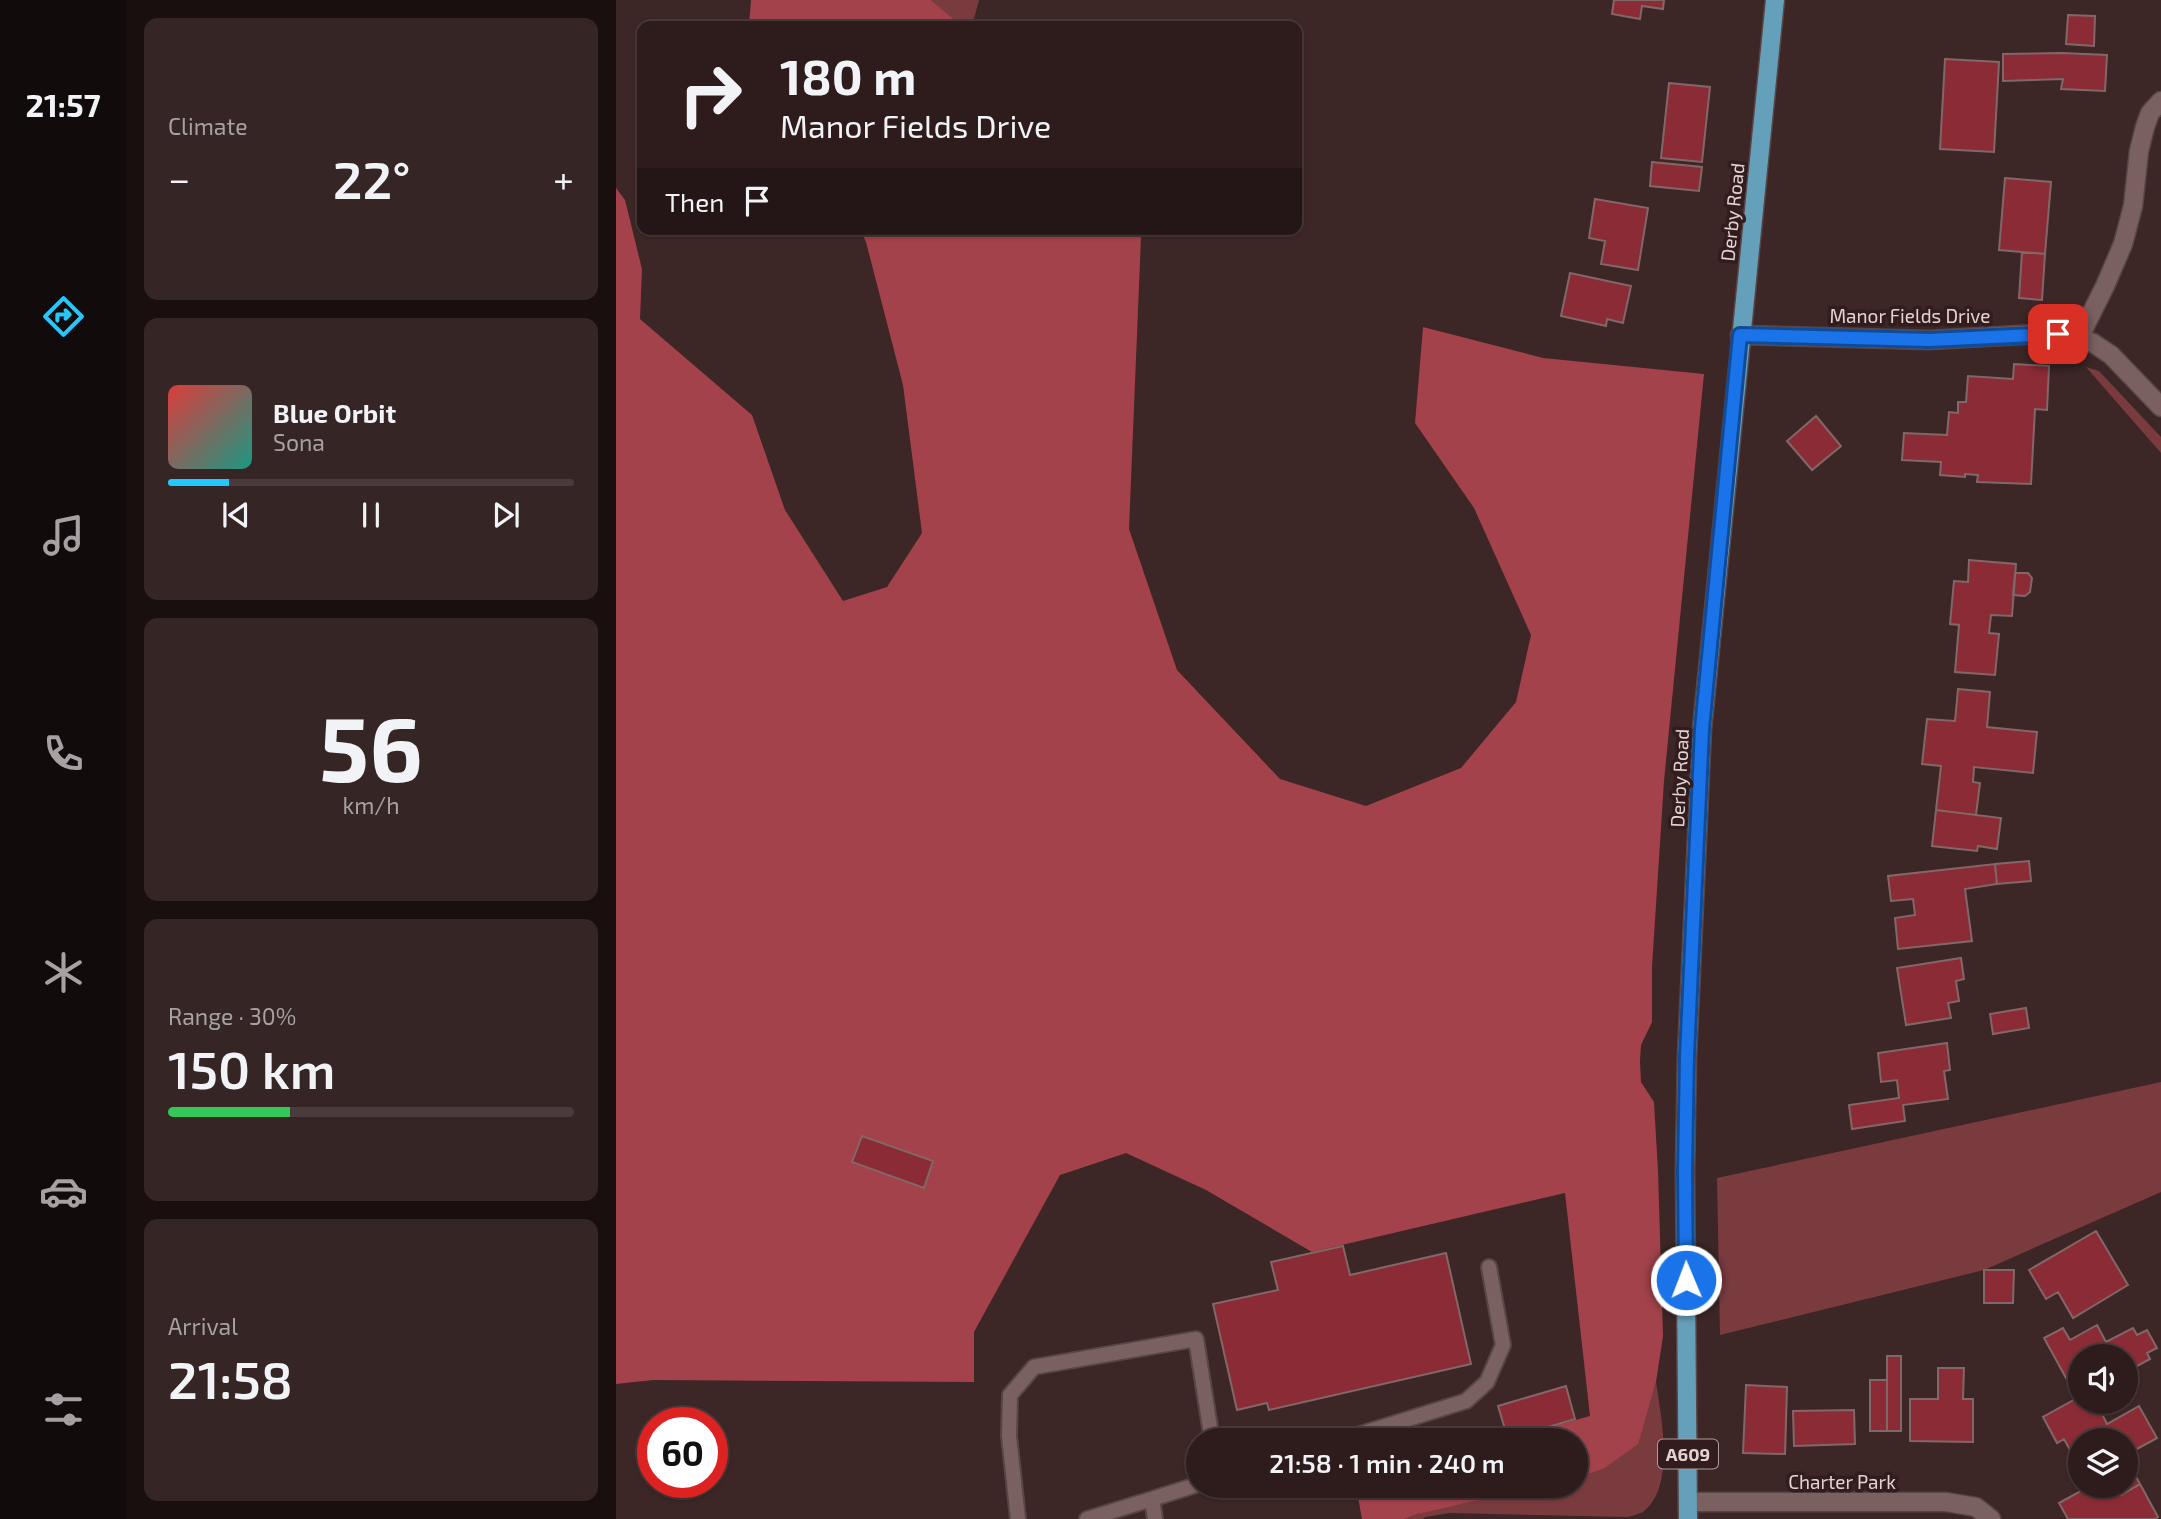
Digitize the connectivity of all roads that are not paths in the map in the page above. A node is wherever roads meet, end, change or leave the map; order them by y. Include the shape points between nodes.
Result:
1 (1775, 0) edge
2 (2161, 101) edge
3 (1740, 335) junction
4 (2079, 338) junction
5 (2161, 407) edge
6 (1489, 1267) dead end
7 (1210, 1428) edge
8 (1379, 1428) edge
9 (1186, 1488) edge
10 (1152, 1499) junction
11 (1688, 1510) edge
12 (1018, 1519) edge
13 (1087, 1519) edge
14 (1155, 1519) edge
15 (1991, 1519) edge

1 - 3 main road, Derby Road / A609
2 - 4 street via 2144,127 2123,244
3 - 4 street, Manor Fields Drive via 1929,340 2058,334
3 - 11 main road, Derby Road / A609 via 1702,729 1694,895 1685,1171
4 - 5 street, Manor Fields Drive via 2111,355
6 - 8 lane via 1503,1345 1487,1382 1466,1401
7 - 12 lane via 1196,1339 1034,1367 1010,1395 1009,1436
9 - 10 lane
10 - 13 lane
10 - 14 lane
11 - 15 street, Charter Park via 1946,1502 1976,1507

